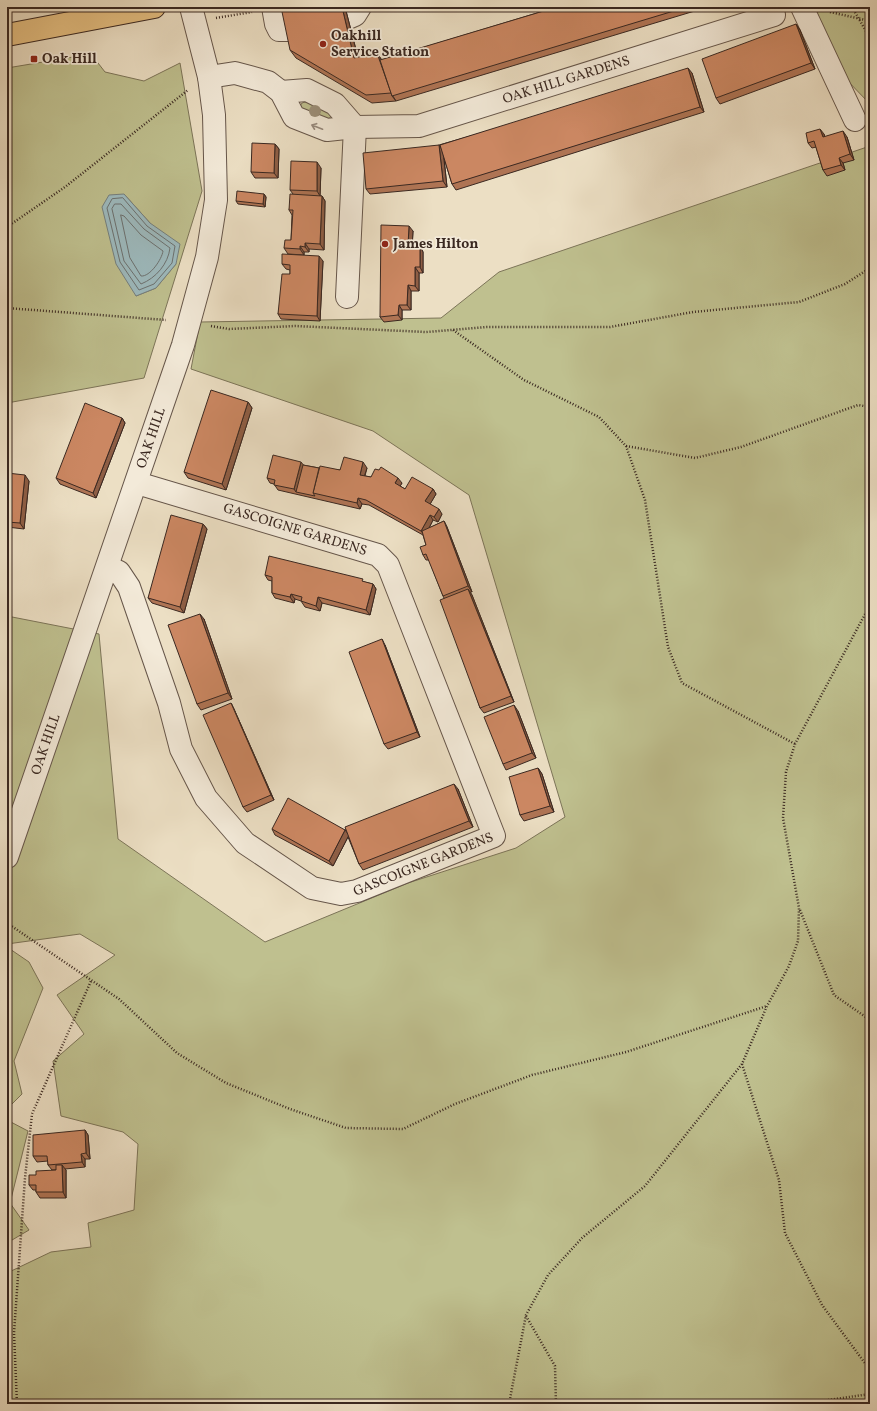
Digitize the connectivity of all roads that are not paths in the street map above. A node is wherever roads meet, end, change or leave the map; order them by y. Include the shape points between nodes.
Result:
1 (154, 7) edge
2 (191, 7) edge
3 (802, 7) edge
4 (265, 9) edge
5 (774, 15) dead end
6 (289, 30) edge
7 (7, 35) edge
8 (208, 77) junction
9 (281, 92) junction
10 (855, 120) dead end
11 (355, 127) junction
12 (347, 297) dead end
13 (137, 483) junction
14 (108, 567) junction
15 (7, 857) edge

1 - 7 main road
2 - 8 street, OAK HILL
3 - 10 street
4 - 6 street via 280,30
5 - 11 street, OAK HILL GARDENS via 419,126
8 - 9 street, OAK HILL GARDENS via 235,73 268,82
8 - 13 street, OAK HILL via 214,115 216,200 207,257 189,323
9 - 11 street via 306,90 335,104
11 -> 9 street, OAK HILL GARDENS via 327,130 294,118
11 - 12 street
13 - 14 street, OAK HILL
13 - 14 street, GASCOIGNE GARDENS via 378,555 388,565 494,836 357,891 341,894 312,888 245,843 206,798 181,749 169,703 129,587 119,572
14 - 15 street, OAK HILL

